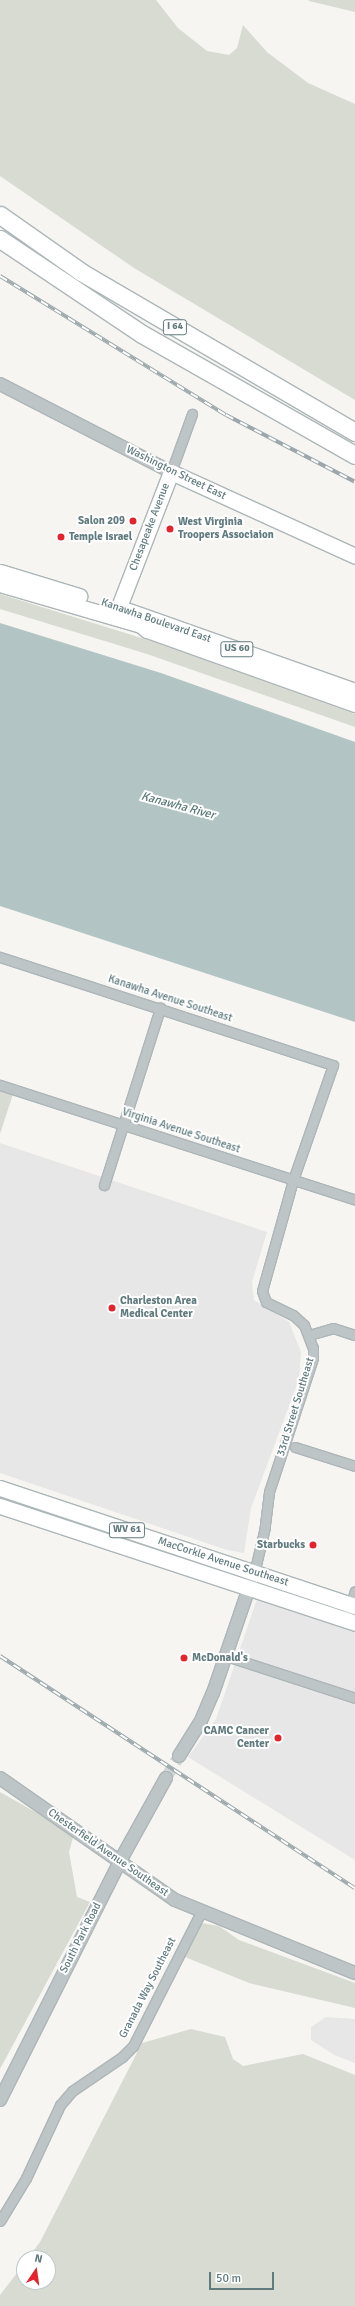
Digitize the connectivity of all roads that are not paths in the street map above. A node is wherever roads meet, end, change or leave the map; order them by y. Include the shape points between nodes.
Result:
1 (0, 216) edge
2 (0, 239) edge
3 (0, 384) edge
4 (192, 414) dead end
5 (355, 432) edge
6 (355, 455) edge
7 (171, 472) junction
8 (355, 556) edge
9 (0, 572) edge
10 (0, 584) edge
11 (54, 600) junction
12 (117, 612) junction
13 (146, 630) junction
14 (355, 691) edge
15 (355, 704) edge
16 (0, 957) edge
17 (160, 1008) junction
18 (333, 1065) joint
19 (0, 1085) edge
20 (123, 1125) junction
21 (293, 1180) junction
22 (104, 1186) dead end
23 (355, 1200) edge
24 (355, 1334) edge
25 (309, 1335) junction
26 (295, 1447) dead end
27 (355, 1466) edge
28 (0, 1488) edge
29 (0, 1506) edge
30 (254, 1573) junction
31 (249, 1588) junction
32 (353, 1601) edge
33 (350, 1621) edge
34 (226, 1656) junction
35 (355, 1698) edge
36 (179, 1756) tunnel mouth
37 (0, 1778) edge
38 (166, 1778) tunnel mouth
39 (120, 1861) junction
40 (201, 1912) junction
41 (355, 1973) edge
42 (0, 2100) edge
43 (0, 2220) edge

1 - 5 highway, I 64 via 81,272
2 - 6 highway, I 64 via 142,334
3 - 7 street, Washington Street East
4 - 7 street, Chesapeake Avenue
7 - 8 main road, Washington Street East
7 - 12 main road, Chesapeake Avenue
9 - 12 main road, Kanawha Boulevard East / US 60
10 - 11 main road, Kanawha Boulevard East / US 60
11 - 12 main road, Kanawha Boulevard East / US 60
11 - 13 main road, Kanawha Boulevard East / US 60 via 59,605 139,631
12 - 13 main road, Kanawha Boulevard East / US 60
12 - 14 main road, Kanawha Boulevard East / US 60
13 - 15 main road, Kanawha Boulevard East / US 60
16 - 17 street, Kanawha Avenue Southeast
17 - 18 street, Kanawha Avenue Southeast
17 - 20 street
18 - 21 street, 33rd Street Southeast
19 - 20 street, Virginia Avenue Southeast
20 - 21 street, Virginia Avenue Southeast
20 - 22 street
21 - 23 street, Virginia Avenue Southeast
21 - 25 street, 33rd Street Southeast via 262,1292 266,1302 298,1319
24 - 25 street via 333,1328
25 - 30 street, 33rd Street Southeast via 313,1348 311,1368 269,1492 266,1527
26 - 27 street
28 - 30 main road, MacCorkle Avenue Southeast / WV 61
29 - 31 main road, MacCorkle Avenue Southeast / WV 61
30 - 31 street, 33rd Street Southeast
30 - 32 main road, MacCorkle Avenue Southeast / WV 61
31 - 33 main road, MacCorkle Avenue Southeast / WV 61
31 - 34 street
32 - 33 street
34 - 35 street
34 - 36 street via 200,1723
37 - 39 street, Chesterfield Avenue Southeast
38 - 39 street, South Park Road
39 - 40 street, Chesterfield Avenue Southeast via 175,1900
39 - 42 street, South Park Road
40 - 41 street, Chesterfield Avenue Southeast
40 - 43 street, Granada Way Southeast via 133,2046 122,2057 72,2091 60,2105 26,2178

